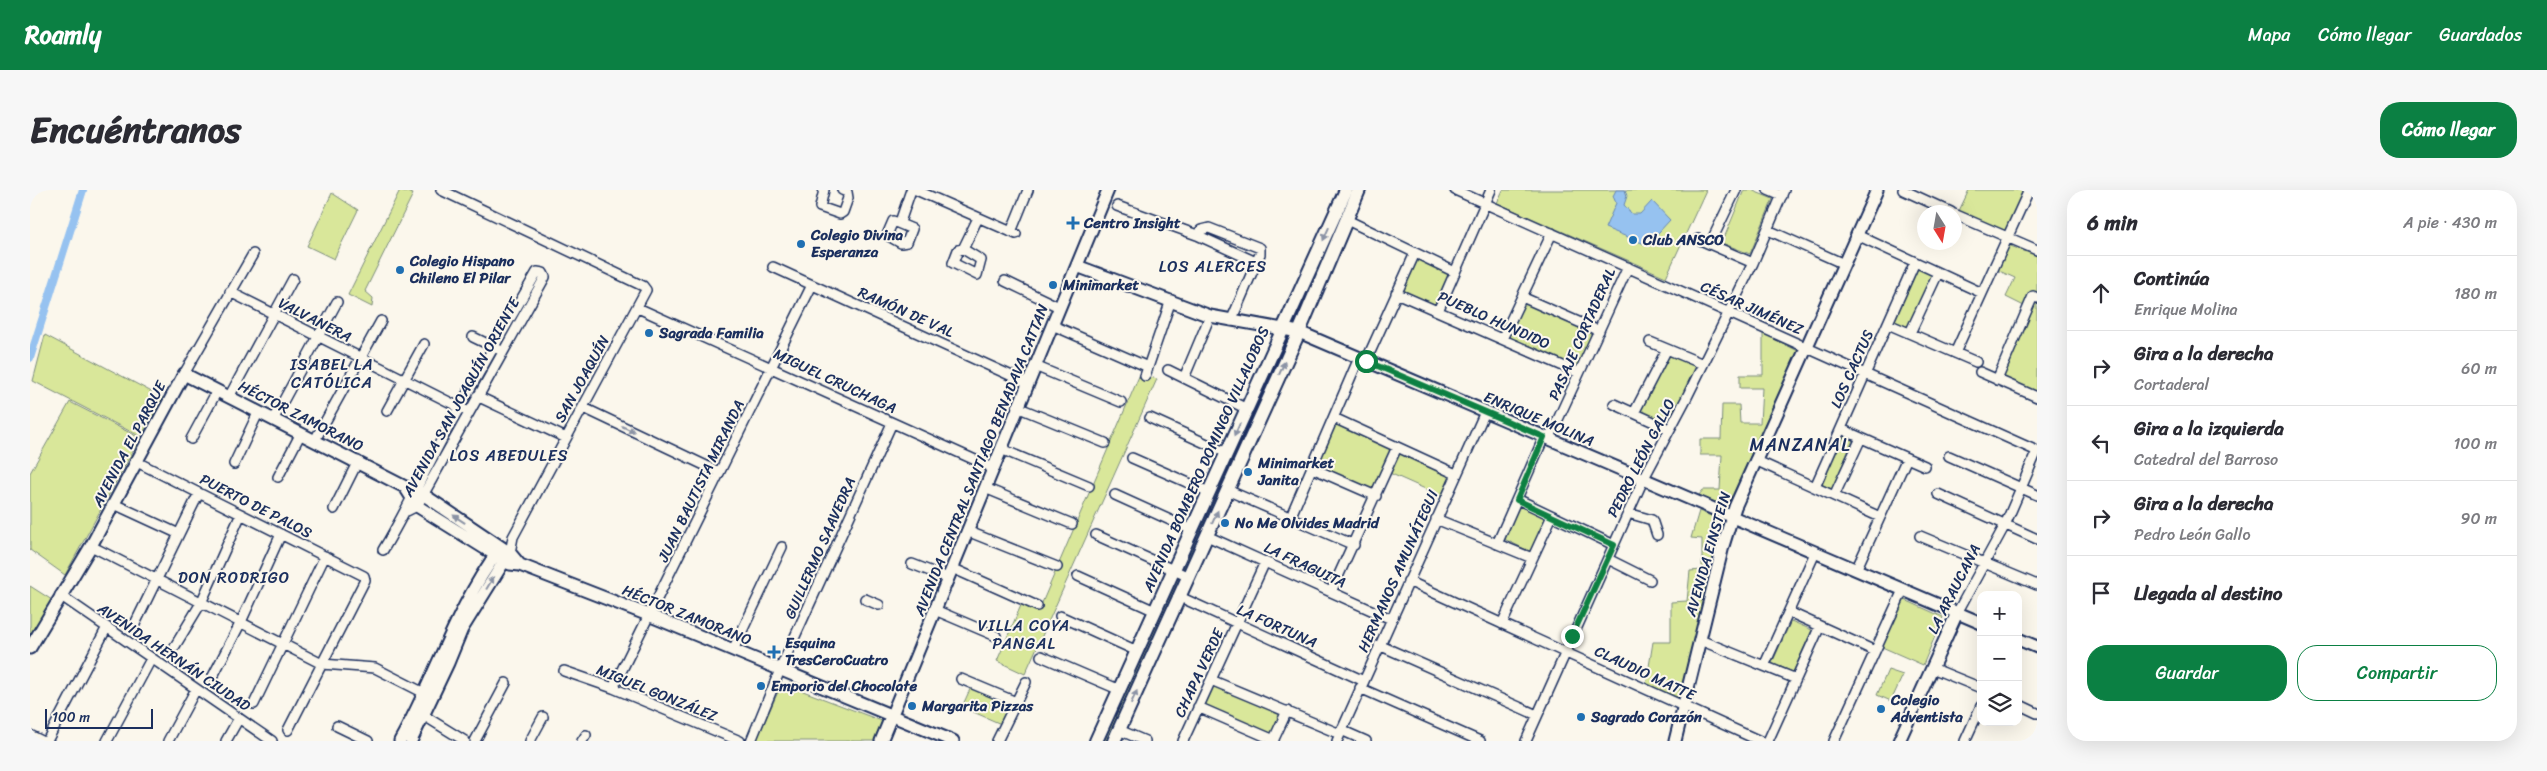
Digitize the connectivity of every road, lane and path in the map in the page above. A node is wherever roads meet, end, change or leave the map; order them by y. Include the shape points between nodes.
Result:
1 (441, 190) edge
2 (824, 190) edge
3 (843, 190) edge
4 (911, 190) edge
5 (916, 190) edge
6 (1028, 190) edge
7 (1346, 190) edge
8 (1359, 190) edge
9 (1455, 190) edge
10 (1491, 190) edge
11 (1736, 190) edge
12 (1768, 190) edge
13 (1877, 190) edge
14 (1903, 190) edge
15 (2029, 190) edge
16 (1106, 192) edge
17 (1783, 193) edge
18 (1485, 204) junction
19 (1936, 205) edge
20 (1116, 206) dead end
21 (1962, 217) edge
22 (978, 218) junction
23 (1346, 220) junction
24 (900, 222) dead end
25 (1768, 230) junction
26 (1552, 233) junction
27 (1197, 235) junction
28 (1857, 235) junction
29 (2006, 238) junction
30 (1698, 239) dead end
31 (1710, 244) junction
32 (963, 248) dead end
33 (2037, 250) edge
34 (1415, 253) junction
35 (252, 254) dead end
36 (1256, 262) junction
37 (1915, 262) junction
38 (1753, 263) junction
39 (1844, 264) junction
40 (1077, 266) junction
41 (772, 267) dead end
42 (1628, 267) junction
43 (1455, 272) junction
44 (1938, 273) junction
45 (293, 279) dead end
46 (1005, 281) dead end
47 (812, 285) junction
48 (230, 292) junction
49 (1396, 293) junction
50 (1982, 293) junction
51 (1522, 297) junction
52 (2035, 297) edge
53 (1171, 300) junction
54 (336, 302) dead end
55 (1059, 307) junction
56 (638, 308) junction
57 (1438, 311) junction
58 (1729, 312) junction
59 (274, 314) junction
60 (1210, 316) junction
61 (381, 321) dead end
62 (1231, 321) junction
63 (1888, 324) junction
64 (1052, 325) junction
65 (1283, 328) junction
66 (1599, 331) junction
67 (1299, 332) junction
68 (1910, 334) junction
69 (318, 337) junction
70 (473, 337) dead end
71 (1502, 339) junction
72 (1650, 342) dead end
73 (424, 344) dead end
74 (1806, 347) junction
75 (498, 349) junction
76 (1666, 349) junction
77 (1955, 353) junction
78 (362, 358) junction
79 (1362, 360) junction
80 (1976, 362) dead end
81 (1703, 364) junction
82 (1035, 366) junction
83 (773, 368) junction
84 (1168, 370) dead end
85 (1980, 372) dead end
86 (1579, 373) junction
87 (1866, 373) junction
88 (184, 374) junction
89 (1184, 378) junction
90 (404, 380) junction
91 (1997, 380) junction
92 (1028, 382) junction
93 (217, 391) junction
94 (476, 396) junction
95 (229, 397) junction
96 (2037, 397) edge
97 (1120, 402) dead end
98 (1614, 404) dead end
99 (459, 407) junction
100 (584, 408) junction
101 (1017, 408) junction
102 (1247, 409) junction
103 (387, 411) dead end
104 (468, 412) junction
105 (1485, 412) junction
106 (258, 413) junction
107 (1634, 413) junction
108 (1150, 418) dead end
109 (1334, 418) junction
110 (273, 420) junction
111 (892, 423) junction
112 (1841, 428) junction
113 (1669, 429) junction
114 (301, 433) junction
115 (566, 438) junction
116 (1547, 438) junction
117 (1861, 438) junction
118 (191, 439) dead end
119 (315, 440) junction
120 (1105, 443) dead end
121 (1397, 447) junction
122 (1000, 449) junction
123 (2037, 451) edge
124 (1227, 453) junction
125 (1949, 456) dead end
126 (1132, 458) dead end
127 (1907, 458) junction
128 (1755, 460) junction
129 (135, 461) junction
130 (358, 461) junction
131 (234, 464) dead end
132 (1925, 466) dead end
133 (993, 468) junction
134 (1312, 468) junction
135 (719, 472) junction
136 (1456, 474) junction
137 (278, 477) dead end
138 (1643, 480) junction
139 (1089, 486) dead end
140 (1815, 487) junction
141 (985, 488) junction
142 (2020, 488) junction
143 (1228, 490) junction
144 (1209, 492) junction
145 (199, 493) junction
146 (1938, 494) dead end
147 (1115, 495) dead end
148 (2037, 495) edge
149 (1376, 496) junction
150 (1834, 496) junction
151 (413, 498) junction
152 (1517, 500) junction
153 (114, 504) junction
154 (334, 509) dead end
155 (1628, 513) junction
156 (240, 514) junction
157 (1552, 516) junction
158 (1732, 517) junction
159 (1880, 517) junction
160 (1290, 518) junction
161 (1436, 519) junction
162 (1072, 524) dead end
163 (2005, 525) junction
164 (1192, 530) junction
165 (967, 531) junction
166 (179, 534) junction
167 (281, 534) junction
168 (1096, 535) dead end
169 (1657, 535) dead end
170 (1207, 536) junction
171 (1920, 536) dead end
172 (2037, 539) edge
173 (1497, 544) junction
174 (1354, 545) junction
175 (1614, 545) junction
176 (91, 546) junction
177 (782, 547) dead end
178 (383, 550) dead end
179 (1815, 552) junction
180 (502, 554) junction
181 (326, 556) junction
182 (1532, 558) junction
183 (1608, 559) junction
184 (1265, 562) junction
185 (1984, 562) junction
186 (912, 564) dead end
187 (1057, 567) dead end
188 (1174, 570) junction
189 (1856, 570) junction
190 (950, 573) junction
191 (1078, 576) dead end
192 (1189, 577) junction
193 (156, 580) junction
194 (1650, 580) dead end
195 (1408, 581) junction
196 (2037, 585) edge
197 (1903, 590) junction
198 (1331, 592) junction
199 (60, 595) junction
200 (1180, 597) junction
201 (865, 598) dead end
202 (201, 603) junction
203 (879, 605) dead end
204 (1037, 606) dead end
205 (935, 610) junction
206 (1155, 611) junction
207 (1789, 612) junction
208 (1957, 613) junction
209 (651, 616) junction
210 (1060, 616) dead end
211 (1391, 619) junction
212 (241, 622) junction
213 (1977, 622) edge
214 (1237, 623) junction
215 (135, 624) dead end
216 (1502, 624) junction
217 (1820, 626) junction
218 (106, 629) junction
219 (996, 636) dead end
220 (1700, 640) junction
221 (2022, 641) edge
222 (282, 644) junction
223 (1379, 645) junction
224 (175, 646) dead end
225 (2037, 647) edge
226 (30, 648) edge
227 (733, 650) junction
228 (1137, 651) junction
229 (1875, 651) junction
230 (1565, 652) junction
231 (1041, 656) dead end
232 (151, 659) junction
233 (322, 664) junction
234 (1765, 664) junction
235 (1932, 668) junction
236 (781, 669) junction
237 (564, 671) dead end
238 (213, 676) dead end
239 (961, 679) dead end
240 (1796, 679) junction
241 (1211, 680) junction
242 (1026, 682) dead end
243 (506, 683) dead end
244 (1362, 685) junction
245 (1977, 686) edge
246 (613, 688) junction
247 (196, 689) junction
248 (1120, 690) junction
249 (428, 695) junction
250 (1016, 702) junction
251 (254, 704) dead end
252 (2022, 706) edge
253 (1198, 707) junction
254 (1684, 707) junction
255 (1286, 711) junction
256 (421, 713) junction
257 (2037, 713) edge
258 (893, 715) junction
259 (1537, 715) junction
260 (1977, 715) edge
261 (543, 717) dead end
262 (239, 718) junction
263 (337, 726) dead end
264 (288, 730) dead end
265 (1117, 735) edge
266 (1339, 735) edge
267 (39, 739) edge
268 (1273, 740) edge
269 (107, 741) edge
270 (168, 741) edge
271 (226, 741) edge
272 (272, 741) edge
273 (368, 741) edge
274 (400, 741) edge
275 (411, 741) edge
276 (464, 741) edge
277 (475, 741) edge
278 (530, 741) edge
279 (740, 741) edge
280 (751, 741) edge
281 (882, 741) edge
282 (954, 741) edge
283 (997, 741) edge
284 (1096, 741) edge
285 (1145, 741) edge
286 (1183, 741) edge
287 (1366, 741) edge
288 (1480, 741) edge
289 (1526, 741) edge
290 (1675, 741) edge
291 (1760, 741) edge
292 (1768, 741) edge
293 (1834, 741) edge
294 (1899, 741) edge
295 (1966, 741) edge

1 - 56 street, SAN JOAQUÍN via 646,288
2 - 3 street via 820,207 840,214 848,198
4 - 24 street
5 - 22 street
6 - 22 street via 1013,233
7 -> 65 main road, AVENIDA BOMBERO DOMINGO VILLALOBOS
8 - 23 main road
9 - 18 street, CÉSAR JIMÉNEZ
10 - 18 street
11 - 31 street
12 - 17 street
13 - 28 street, AVENIDA EINSTEIN
14 - 19 street
15 - 29 street
16 - 40 street, AVENIDA CENTRAL SANTIAGO BENADAVA CATTAN
17 - 25 street, PEDRO LEÓN GALLO
18 - 26 street, CÉSAR JIMÉNEZ
18 - 43 street
20 - 27 street
21 - 29 street
22 - 32 street
23 - 34 street
23 - 67 main road
25 - 38 street, PEDRO LEÓN GALLO
25 - 39 street
26 - 42 street, CÉSAR JIMÉNEZ
26 - 51 street
27 - 36 street
27 - 36 street via 1209,228 1256,245 1260,248
28 - 37 street
28 - 39 street, AVENIDA EINSTEIN
29 - 33 street
29 - 50 street
30 - 31 street
31 - 38 street
34 - 43 street
34 - 49 street
35 - 48 street, AVENIDA EL PARQUE
36 - 62 street
37 - 44 street
37 - 63 street, LOS CACTUS
38 - 58 street, PEDRO LEÓN GALLO
39 - 74 street, AVENIDA EINSTEIN
40 - 53 street, ENRIQUE MOLINA
40 - 55 street, AVENIDA CENTRAL SANTIAGO BENADAVA CATTAN
41 - 47 street, RAMÓN DE VAL
42 - 58 street, CÉSAR JIMÉNEZ
42 - 66 street, PASAJE CORTADERAL
43 - 57 street
44 - 50 street
44 - 68 street
45 - 59 street
46 - 55 street
47 - 83 street, JUAN BAUTISTA MIRANDA
47 - 92 street, RAMÓN DE VAL
48 - 59 street, VALVANERA
48 - 88 street, AVENIDA EL PARQUE
49 - 57 street, PUEBLO HUNDIDO
49 - 79 street
50 - 77 street
51 - 66 street
51 - 71 street
52 - 91 street
53 - 60 street, ENRIQUE MOLINA
53 - 64 street via 1147,372
54 - 69 street
55 - 64 street, AVENIDA CENTRAL SANTIAGO BENADAVA CATTAN
56 - 83 street, MIGUEL CRUCHAGA
56 - 100 street, SAN JOAQUÍN
57 - 71 street, PUEBLO HUNDIDO
58 - 74 street, CÉSAR JIMÉNEZ
58 - 81 street, PEDRO LEÓN GALLO
59 - 69 street, VALVANERA
59 - 95 street
60 - 62 street, ENRIQUE MOLINA
60 - 89 street
61 - 78 street
62 - 65 street, ENRIQUE MOLINA
63 - 68 street
63 - 87 street, LOS CACTUS
64 - 82 street, AVENIDA CENTRAL SANTIAGO BENADAVA CATTAN
65 - 67 street, ENRIQUE MOLINA
65 - 102 main road, AVENIDA BOMBERO DOMINGO VILLALOBOS
66 - 86 street, PASAJE CORTADERAL
67 - 79 street, ENRIQUE MOLINA
143 -> 67 main road
68 - 77 street
69 - 78 street, VALVANERA
69 - 110 street
70 - 75 street
71 - 86 street, PUEBLO HUNDIDO
72 - 76 street
73 - 90 street
74 - 87 street, CÉSAR JIMÉNEZ
74 - 128 street, AVENIDA EINSTEIN
75 - 75 street, AVENIDA SAN JOAQUÍN ORIENTE via 545,277 543,273 537,272
75 - 94 street, AVENIDA SAN JOAQUÍN ORIENTE
75 - 99 street, AVENIDA SAN JOAQUÍN ORIENTE
76 - 81 street
76 - 107 street
77 - 80 street
78 - 90 street, VALVANERA
78 - 119 street
79 - 105 street, ENRIQUE MOLINA
79 - 109 street
81 - 113 street, PEDRO LEÓN GALLO
82 - 92 street, AVENIDA CENTRAL SANTIAGO BENADAVA CATTAN
82 - 97 street
83 - 111 street, MIGUEL CRUCHAGA
83 - 135 street, JUAN BAUTISTA MIRANDA
84 - 89 street
85 - 91 street
86 - 116 street, PASAJE CORTADERAL
87 - 112 street, LOS CACTUS
87 - 123 street, CÉSAR JIMÉNEZ
88 - 93 street, HÉCTOR ZAMORANO
88 - 129 street, AVENIDA EL PARQUE
89 - 102 street
90 - 99 street, VALVANERA
90 - 103 street
91 - 96 street
92 - 101 street, AVENIDA CENTRAL SANTIAGO BENADAVA CATTAN
93 - 95 street, HÉCTOR ZAMORANO
93 - 118 street
94 - 104 street, AVENIDA SAN JOAQUÍN ORIENTE
94 - 115 street
95 - 106 street, HÉCTOR ZAMORANO
98 - 107 street
99 - 104 street, VALVANERA
99 - 151 street, AVENIDA SAN JOAQUÍN ORIENTE
100 - 115 street, SAN JOAQUÍN
100 -> 135 street
101 - 120 street
101 - 122 street, AVENIDA CENTRAL SANTIAGO BENADAVA CATTAN
102 -> 124 main road, AVENIDA BOMBERO DOMINGO VILLALOBOS
104 - 151 street, AVENIDA SAN JOAQUÍN ORIENTE
105 - 116 street, ENRIQUE MOLINA
105 - 136 street, HERMANOS AMUNÁTEGUI
106 - 110 street, HÉCTOR ZAMORANO
106 - 131 street
107 - 113 street
108 - 124 street
109 - 121 street
109 - 134 street
110 - 114 street, HÉCTOR ZAMORANO
111 - 133 street, MIGUEL CRUCHAGA
111 - 236 street, GUILLERMO SAAVEDRA
112 - 117 street
112 - 140 street, LOS CACTUS
113 - 138 street, PEDRO LEÓN GALLO
114 - 119 street, HÉCTOR ZAMORANO
114 - 137 street
115 - 180 street, SAN JOAQUÍN
116 - 138 street, ENRIQUE MOLINA
116 - 152 street, PASAJE CORTADERAL
117 - 127 street
117 - 150 street
119 - 130 street, HÉCTOR ZAMORANO
121 - 136 street
121 - 149 street
122 - 133 street, AVENIDA CENTRAL SANTIAGO BENADAVA CATTAN
122 - 139 street
123 - 142 street, LA ARAUCANA
124 - 144 main road, AVENIDA BOMBERO DOMINGO VILLALOBOS
125 - 142 street
126 - 144 street
127 - 132 street
127 - 159 street
128 - 140 street
128 - 158 street, AVENIDA EINSTEIN
129 - 145 street, PUERTO DE PALOS
129 - 153 street, AVENIDA EL PARQUE
130 - 151 street, HÉCTOR ZAMORANO
130 - 154 street
133 - 141 street, AVENIDA CENTRAL SANTIAGO BENADAVA CATTAN
134 - 149 street
134 - 160 street
135 - 209 street, JUAN BAUTISTA MIRANDA
136 - 161 street, HERMANOS AMUNÁTEGUI
138 - 155 street, PEDRO LEÓN GALLO
138 - 158 street, ENRIQUE MOLINA
140 - 150 street
141 - 162 street
141 - 165 street, AVENIDA CENTRAL SANTIAGO BENADAVA CATTAN
142 - 148 street
142 - 163 street, LA ARAUCANA
143 - 160 street
170 -> 143 main road
144 - 164 main road, AVENIDA BOMBERO DOMINGO VILLALOBOS
145 - 156 street, PUERTO DE PALOS
145 - 166 street
146 - 163 street
147 - 164 street
149 - 174 street
150 - 159 street
151 - 178 street, AVENIDA SAN JOAQUÍN ORIENTE
151 - 180 street, HÉCTOR ZAMORANO
152 - 157 street
152 - 173 street, PASAJE CORTADERAL
153 - 166 street
153 - 176 street, AVENIDA EL PARQUE
155 - 169 street via 1652,520
155 - 175 street, PEDRO LEÓN GALLO
156 - 167 street, PUERTO DE PALOS
156 - 202 street
157 - 175 street
157 - 182 street
158 - 179 street, ENRIQUE MOLINA
158 - 220 street, AVENIDA EINSTEIN
159 - 189 street
160 - 174 street
161 - 173 street
161 - 195 street, HERMANOS AMUNÁTEGUI
163 - 172 street
163 - 185 street, LA ARAUCANA
164 - 188 main road, AVENIDA BOMBERO DOMINGO VILLALOBOS
165 - 187 street
165 - 190 street, AVENIDA CENTRAL SANTIAGO BENADAVA CATTAN
166 - 193 street
167 - 181 street, PUERTO DE PALOS
167 - 212 street
168 - 188 street
170 - 184 street, LA FRAGUITA
170 - 192 main road
171 - 185 street
173 - 182 street
174 - 198 street
175 - 183 street, PEDRO LEÓN GALLO
176 - 193 street
176 - 199 street, AVENIDA EL PARQUE
177 - 227 street
179 - 189 street, ENRIQUE MOLINA
179 - 207 street
180 - 209 street, HÉCTOR ZAMORANO via 520,565
180 - 249 street, SAN JOAQUÍN via 466,605
181 - 222 street
181 - 233 street, PUERTO DE PALOS via 364,576 365,580
182 - 216 street
183 - 194 street
183 - 230 street, PEDRO LEÓN GALLO
184 - 198 street, LA FRAGUITA
184 - 214 street, CHAPA VERDE
185 - 196 street
185 - 208 street, LA ARAUCANA
186 - 190 street
188 - 192 street
188 - 206 main road, AVENIDA BOMBERO DOMINGO VILLALOBOS
189 - 197 street, ENRIQUE MOLINA
190 - 204 street
190 - 205 street, AVENIDA CENTRAL SANTIAGO BENADAVA CATTAN
191 - 206 street
192 - 200 main road
193 - 202 street
193 - 215 street
195 - 211 street, HERMANOS AMUNÁTEGUI
195 - 216 street, CLAUDIO MATTE
197 - 208 street, ENRIQUE MOLINA
197 - 229 street
198 - 211 street, LA FRAGUITA
199 - 218 street, AVENIDA HERNÁN CIUDAD
199 - 226 street, AVENIDA EL PARQUE
200 - 214 street, LA FORTUNA
265 -> 200 main road
201 - 203 street
202 - 212 street
202 - 224 street
205 - 219 street
205 - 258 street, AVENIDA CENTRAL SANTIAGO BENADAVA CATTAN
206 - 228 main road, AVENIDA BOMBERO DOMINGO VILLALOBOS
207 - 217 street
207 - 234 street
208 - 213 street, ENRIQUE MOLINA
208 - 235 street, LA ARAUCANA
209 - 227 street, HÉCTOR ZAMORANO
209 - 246 street, JUAN BAUTISTA MIRANDA
210 - 228 street
211 - 223 street, HERMANOS AMUNÁTEGUI
212 - 222 street
212 - 238 street
214 - 241 street, CHAPA VERDE
214 - 244 street, LA FORTUNA
216 - 230 street, CLAUDIO MATTE
217 - 229 street
217 - 240 street
218 - 232 street, AVENIDA HERNÁN CIUDAD
218 - 267 street
220 - 234 street
220 - 254 street, AVENIDA EINSTEIN
221 - 225 street
222 - 233 street
222 - 251 street
223 - 244 street, HERMANOS AMUNÁTEGUI
223 - 259 street
227 - 236 street, HÉCTOR ZAMORANO
228 - 248 main road, AVENIDA BOMBERO DOMINGO VILLALOBOS
229 - 293 street
230 - 254 street, CLAUDIO MATTE
230 - 259 street, PEDRO LEÓN GALLO
231 - 248 street
232 - 247 street, AVENIDA HERNÁN CIUDAD
232 - 269 street
233 - 249 street via 375,668
233 - 264 street
234 - 240 street
235 - 245 street
235 - 294 street, LA ARAUCANA
236 - 258 street, HÉCTOR ZAMORANO
236 - 280 street, GUILLERMO SAAVEDRA
237 - 246 street, MIGUEL GONZÁLEZ
239 - 250 street
240 - 292 street
241 - 253 street, CHAPA VERDE
241 - 255 street
242 - 250 street
243 - 277 street
244 - 266 street, HERMANOS AMUNÁTEGUI
244 - 288 street, LA FORTUNA
246 - 279 street, MIGUEL GONZÁLEZ
247 - 262 street, AVENIDA HERNÁN CIUDAD
247 - 270 street
248 - 284 main road, AVENIDA BOMBERO DOMINGO VILLALOBOS
249 - 256 street, SAN JOAQUÍN
250 - 283 street
252 - 257 street
253 - 268 street
253 - 286 street, CHAPA VERDE
254 - 290 street, AVENIDA EINSTEIN
254 - 291 street, CLAUDIO MATTE
255 - 266 street
255 - 268 street
256 - 274 street, SAN JOAQUÍN
256 - 275 street, SAN JOAQUÍN
256 - 276 street
258 - 281 street, AVENIDA CENTRAL SANTIAGO BENADAVA CATTAN
258 - 282 street, HÉCTOR ZAMORANO
259 - 289 street, PEDRO LEÓN GALLO
260 - 295 street
261 - 278 street
262 - 271 street
262 - 272 street, AVENIDA HERNÁN CIUDAD
263 - 273 street
265 - 285 street
266 - 287 street

